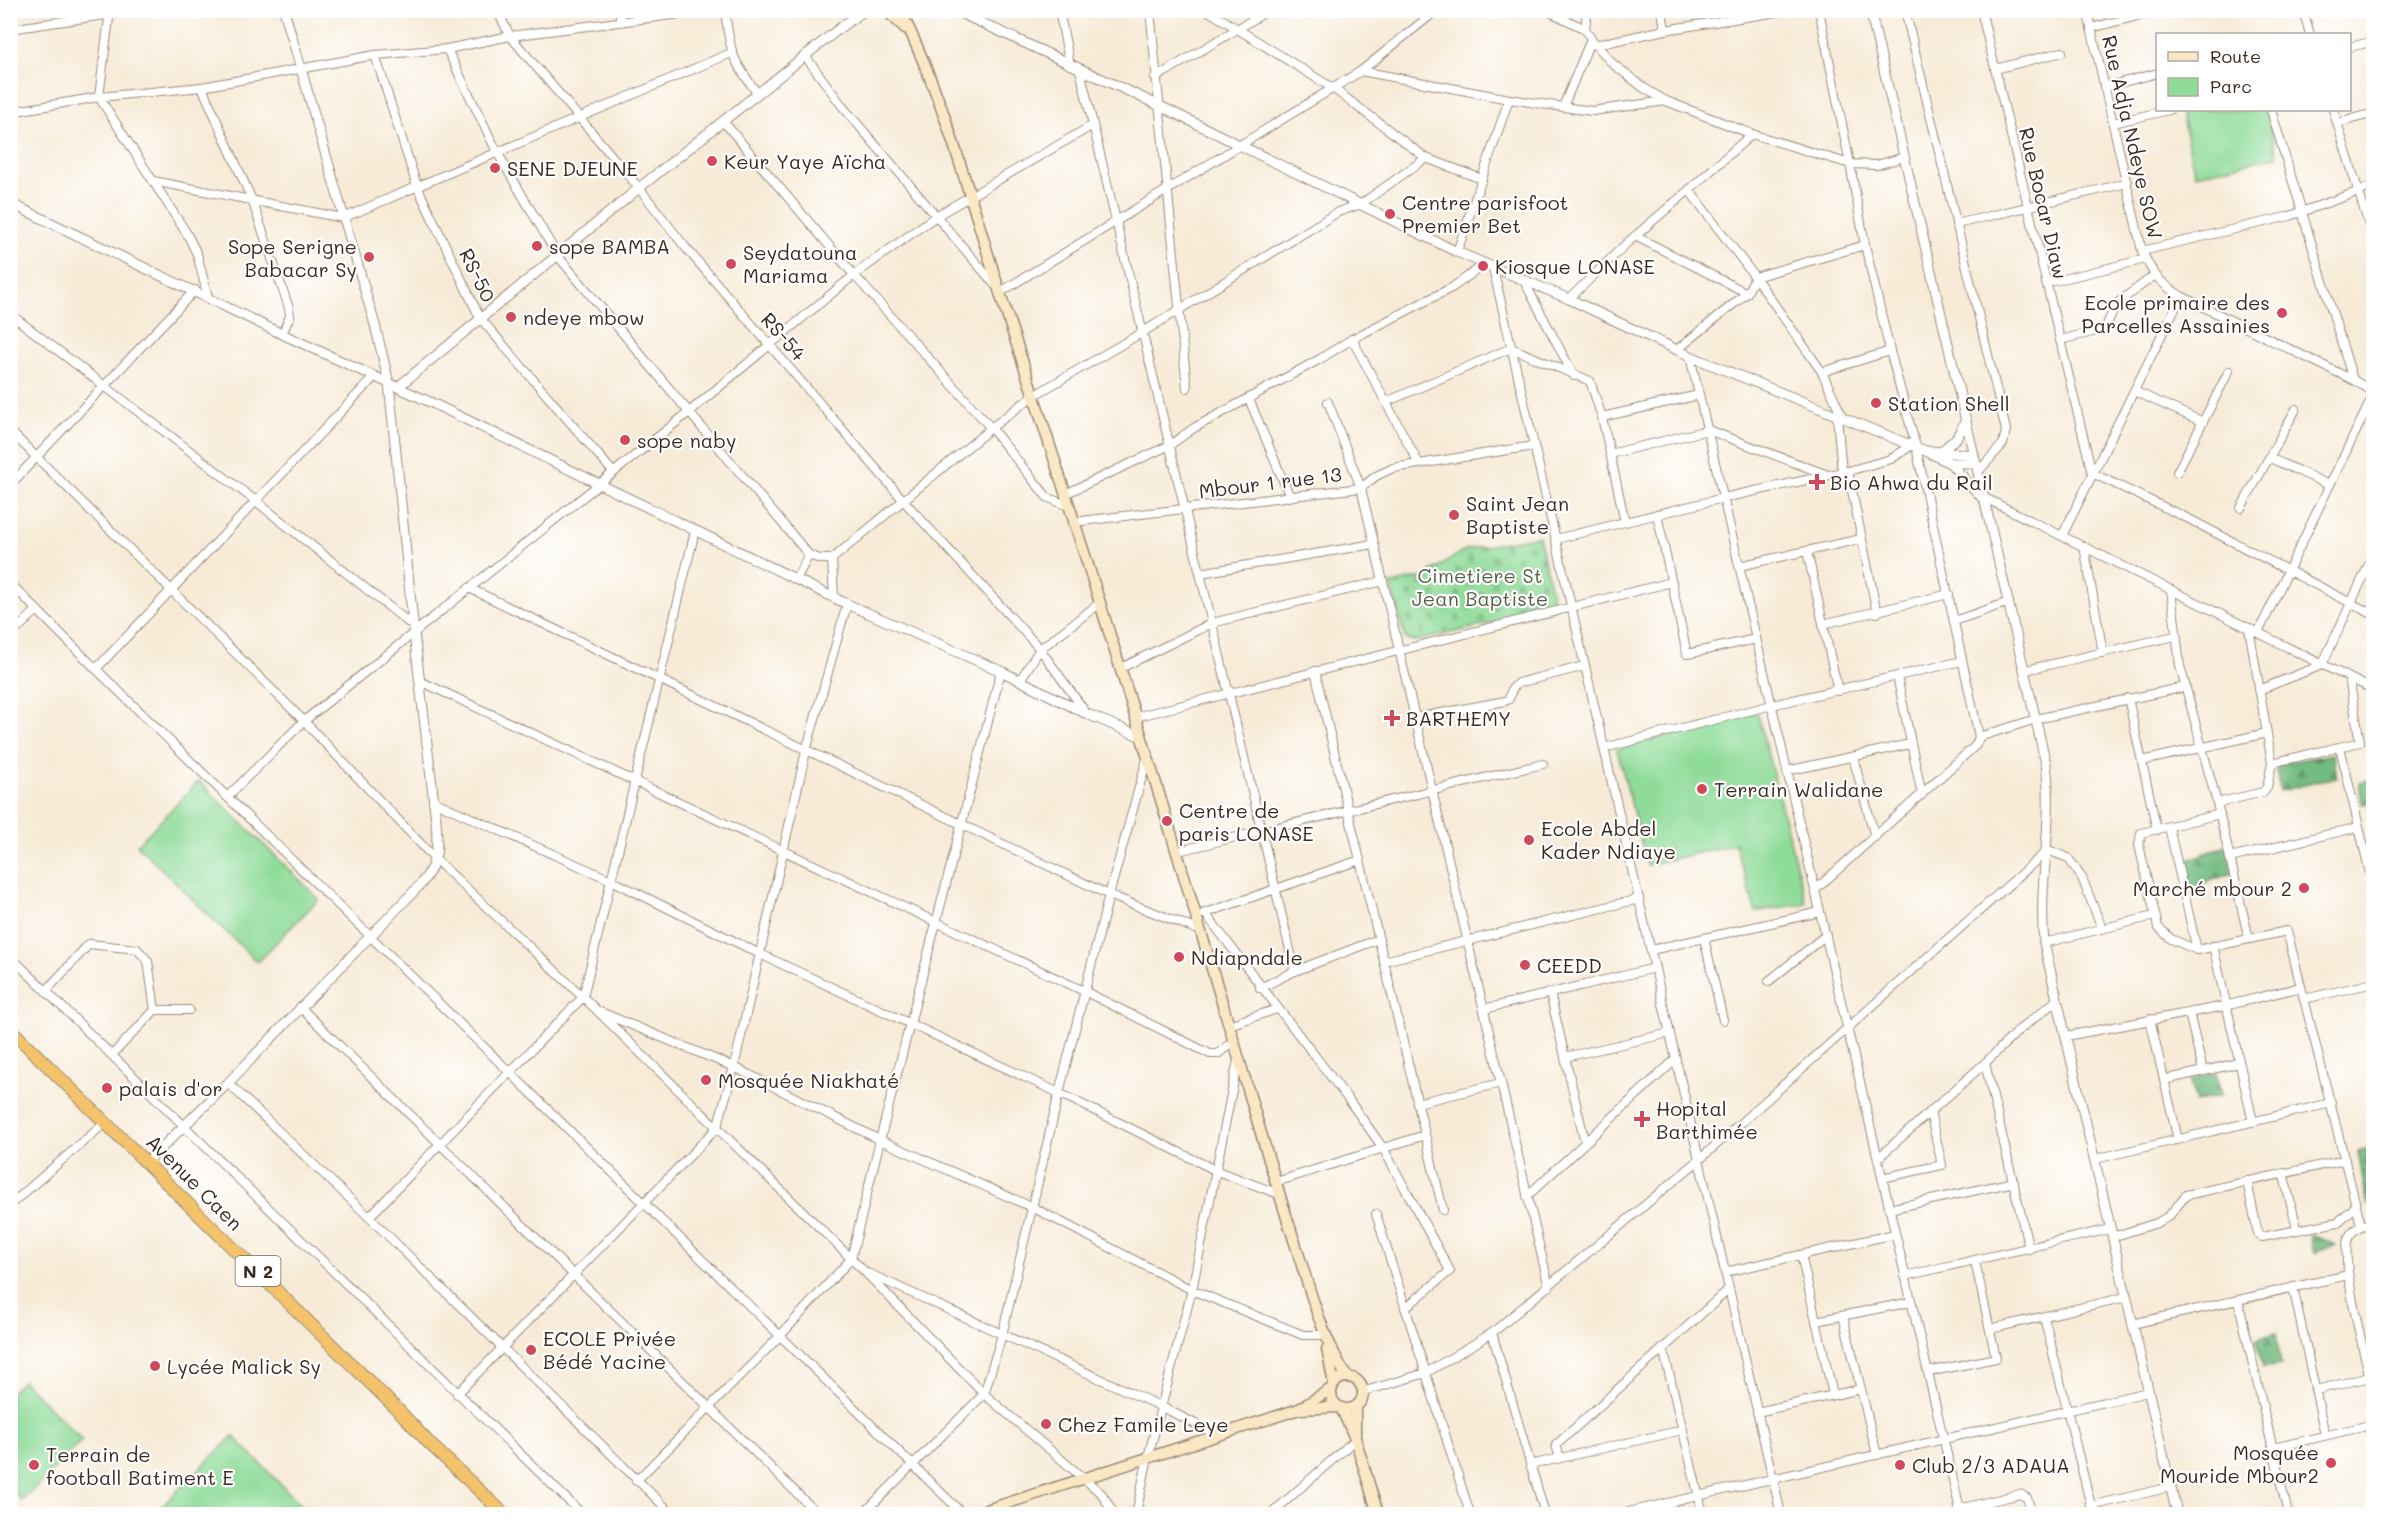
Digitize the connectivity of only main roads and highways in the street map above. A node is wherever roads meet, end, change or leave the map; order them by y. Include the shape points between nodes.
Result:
1 (886, 10) edge
2 (900, 10) edge
3 (914, 38) junction
4 (10, 1029) edge
5 (1325, 1339) junction
6 (1347, 1377) junction
7 (1332, 1387) junction
8 (1355, 1407) junction
9 (1339, 1408) junction
10 (1299, 1409) junction
11 (1355, 1438) junction
12 (504, 1515) edge
13 (974, 1515) edge
14 (1378, 1515) edge

1 - 3 main road
2 - 3 main road
3 - 5 main road via 971,194 998,290 1200,915 1201,931 1233,1041
4 - 12 highway, Avenue Caen / N 2
5 - 6 main road
5 - 7 main road
6 - 7 main road
6 - 8 main road via 1359,1383 1362,1392
7 - 9 main road via 1333,1401
7 - 10 main road
8 - 9 main road
8 - 11 main road
9 - 10 main road
9 - 11 main road
10 - 13 main road
11 - 14 main road

